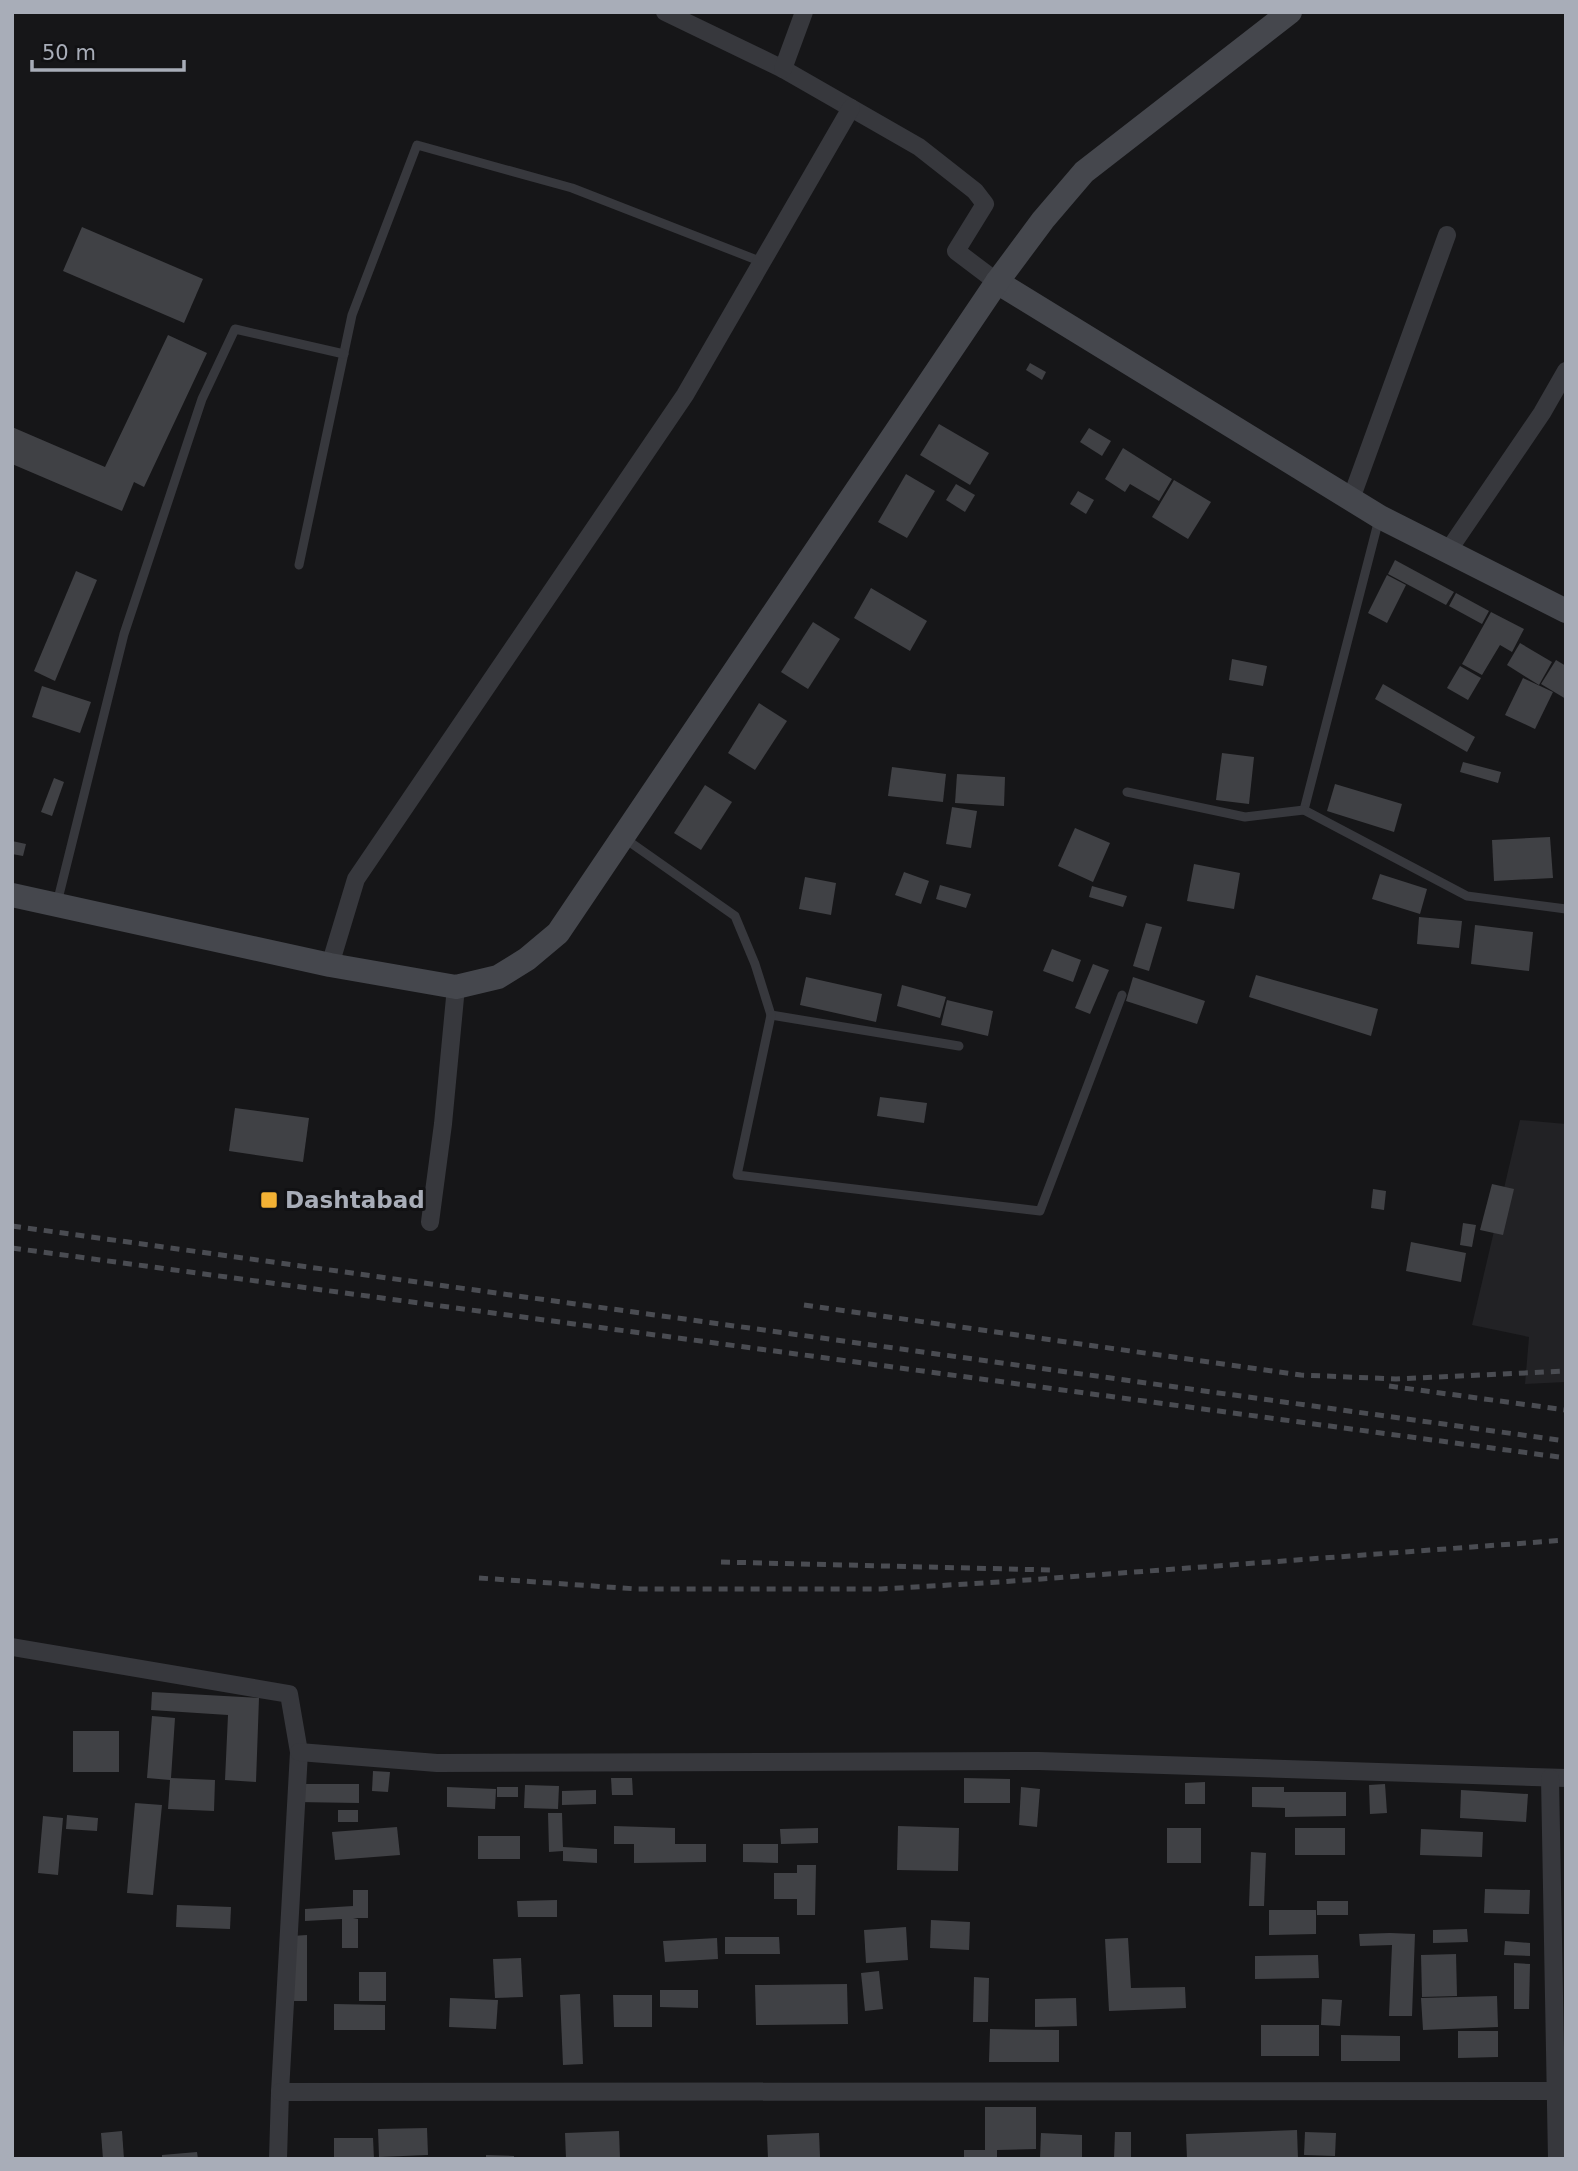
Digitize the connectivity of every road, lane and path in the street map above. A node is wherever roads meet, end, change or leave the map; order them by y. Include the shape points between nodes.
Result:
1 (665, 12) edge
2 (804, 12) edge
3 (1290, 12) edge
4 (783, 69) junction
5 (850, 108) junction
6 (1447, 235) dead end
7 (762, 262) junction
8 (996, 282) junction
9 (344, 354) junction
10 (1566, 371) edge
11 (1351, 499) junction
12 (1380, 517) junction
13 (1448, 551) junction
14 (299, 565) dead end
15 (1566, 611) edge
16 (1127, 792) dead end
17 (1304, 810) junction
18 (622, 837) junction
19 (12, 895) edge
20 (56, 905) junction
21 (1566, 909) edge
22 (330, 965) junction
23 (456, 987) junction
24 (1122, 995) dead end
25 (771, 1016) junction
26 (959, 1046) dead end
27 (430, 1222) dead end
28 (12, 1647) edge
29 (299, 1752) junction
30 (1558, 1778) edge
31 (280, 2092) junction
32 (1561, 2092) edge
33 (278, 2159) edge
34 (1557, 2159) edge

1 - 4 street
2 - 4 street
3 - 8 street via 1084,172
4 - 5 street
5 - 7 street
5 - 8 street via 919,147 975,191 985,204 956,251
6 - 11 street
7 - 9 lane via 572,188 417,145 352,315
7 - 22 street via 685,395 356,879
8 - 11 street
8 - 18 street
9 - 14 lane
9 - 20 lane via 235,329 202,399 124,634
10 - 13 street
11 - 12 street
12 - 13 street
12 - 17 lane
13 - 15 street
16 - 17 lane via 1245,817
17 - 21 lane via 1467,896
18 - 23 street via 558,933 498,977
18 - 25 lane via 735,916
19 - 20 street
20 - 22 street
22 - 23 street
23 - 27 street
24 - 25 lane via 1040,1211 737,1175
25 - 26 lane
28 - 29 street via 289,1694
29 - 30 street via 437,1763 1039,1761
29 - 31 street
30 - 32 street
31 - 32 street
31 - 33 street
32 - 34 street

